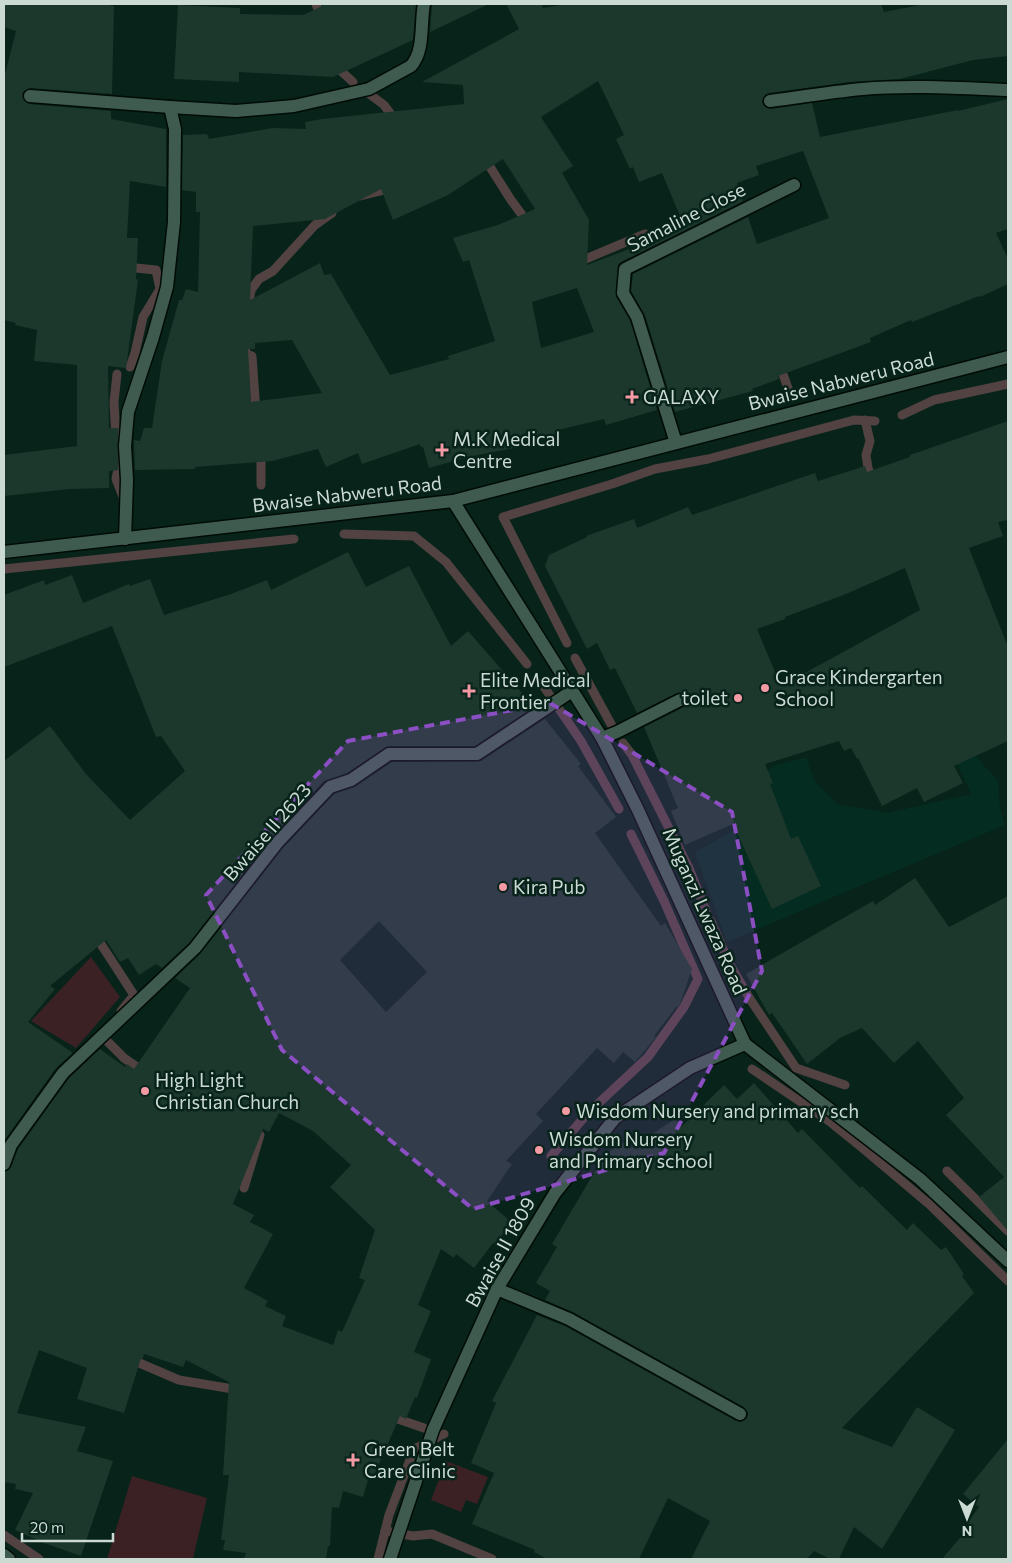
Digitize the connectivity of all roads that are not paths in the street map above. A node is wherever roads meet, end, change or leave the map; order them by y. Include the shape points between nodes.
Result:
1 (424, 4) edge
2 (1008, 90) edge
3 (30, 96) dead end
4 (770, 102) dead end
5 (170, 108) junction
6 (794, 185) dead end
7 (1008, 358) edge
8 (676, 443) junction
9 (452, 502) junction
10 (125, 539) junction
11 (4, 552) edge
12 (572, 691) junction
13 (680, 700) dead end
14 (602, 738) junction
15 (745, 1044) junction
16 (4, 1164) edge
17 (1008, 1261) edge
18 (498, 1289) junction
19 (740, 1414) dead end
20 (4, 1555) edge
21 (9, 1559) edge
22 (390, 1559) edge

1 - 5 street via 416,61 369,89 294,106 236,111
2 - 4 street via 900,87
3 - 5 street
5 - 10 street via 175,129 174,222 167,287 128,412
6 - 8 street, Samaline Close via 625,269 623,293 637,317
7 - 8 street, Bwaise Nabweru Road
8 - 9 street, Bwaise Nabweru Road
9 - 10 street, Bwaise Nabweru Road
9 - 12 street, Muganzi Lwaza Road
10 - 11 street, Bwaise Nabweru Road
12 - 14 street, Muganzi Lwaza Road
12 - 16 street, Bwaise II 2623 via 477,754 389,754 352,780 330,787 277,843 195,948 63,1073 11,1145
13 - 14 street
14 - 15 street, Muganzi Lwaza Road
15 - 17 street, Muganzi Lwaza Road via 920,1179
15 - 18 street, Bwaise II 1809 via 690,1068 615,1118 555,1193
18 - 19 street via 569,1320
18 - 22 street, Bwaise II 1809 via 433,1430
20 - 21 street

